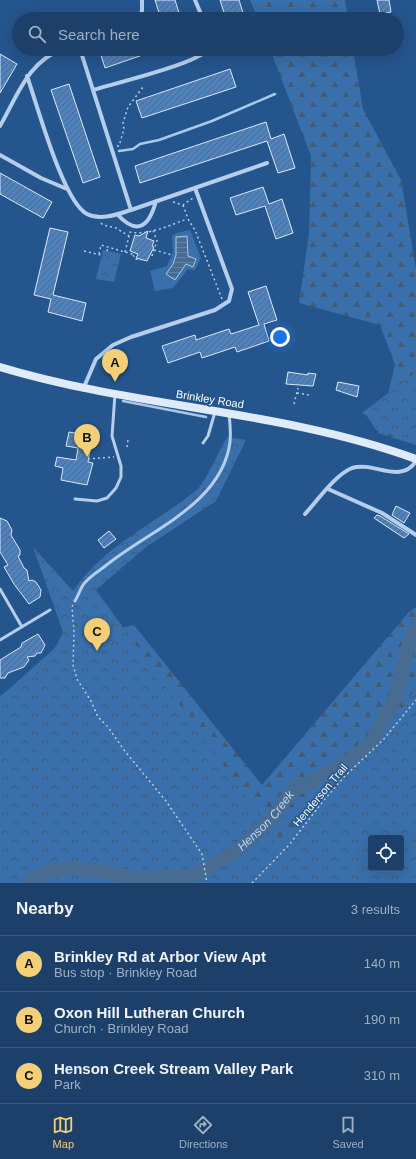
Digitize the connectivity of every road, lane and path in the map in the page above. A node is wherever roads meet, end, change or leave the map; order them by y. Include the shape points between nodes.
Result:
1 (142, 0) edge
2 (195, 0) edge
3 (142, 12) edge
4 (200, 12) edge
5 (47, 56) edge
6 (82, 56) edge
7 (202, 56) edge
8 (27, 76) junction
9 (144, 87) dead end
10 (93, 90) junction
11 (0, 126) edge
12 (117, 146) dead end
13 (0, 154) edge
14 (267, 163) dead end
15 (195, 188) junction
16 (67, 189) junction
17 (197, 194) junction
18 (156, 201) junction
19 (132, 210) junction
20 (117, 214) junction
21 (96, 217) junction
22 (188, 219) junction
23 (153, 230) junction
24 (129, 236) junction
25 (108, 247) junction
26 (154, 250) junction
27 (84, 251) dead end
28 (107, 251) dead end
29 (125, 252) junction
30 (172, 255) dead end
31 (152, 256) dead end
32 (141, 260) dead end
33 (225, 304) junction
34 (0, 366) edge
35 (84, 387) junction
36 (298, 388) dead end
37 (115, 393) junction
38 (297, 393) junction
39 (309, 395) dead end
40 (294, 404) dead end
41 (215, 412) junction
42 (229, 414) junction
43 (128, 440) dead end
44 (203, 443) dead end
45 (127, 447) dead end
46 (118, 456) junction
47 (88, 459) dead end
48 (416, 460) edge
49 (328, 489) junction
50 (75, 499) dead end
51 (305, 514) dead end
52 (416, 535) edge
53 (0, 590) edge
54 (75, 601) joint
55 (50, 610) dead end
56 (22, 627) junction
57 (0, 640) edge
58 (416, 700) edge
59 (207, 883) edge
60 (252, 883) edge

1 - 3 street
2 - 4 street
5 - 8 street
6 - 10 street
7 - 10 street
8 - 11 street
8 - 16 street
9 - 12 path via 128,107 123,123 123,135
10 - 19 street
13 - 16 street
14 - 15 street
15 - 17 street
15 - 18 street
16 - 21 street via 83,212
17 - 22 path via 183,205
17 - 33 street via 232,288 232,296
18 - 19 street
18 - 20 street via 150,218 138,227 129,225
19 - 20 street
20 - 21 street
21 - 24 path via 103,225 116,228
22 - 23 path
22 - 33 path via 195,230
23 - 24 path via 138,234 130,232
23 - 26 path via 157,241
24 - 29 path
25 - 27 path via 101,244 100,254
25 - 28 path
25 - 29 path
26 - 30 path
26 - 31 path
29 - 32 path
33 - 35 street via 215,310 113,345 96,359
34 - 35 main road, Brinkley Road
35 - 37 main road, Brinkley Road
36 - 38 path
37 - 41 main road, Brinkley Road
37 - 46 lane via 112,436
38 - 39 path
38 - 40 path
41 - 42 main road, Brinkley Road
41 - 44 lane via 208,436
42 - 48 main road, Brinkley Road via 354,438
42 - 54 lane via 230,442 227,452 212,484 203,495 191,507 127,548 96,573 84,584
43 - 45 path
46 - 47 path
46 - 50 lane via 121,477 107,498 97,501
48 - 49 street via 410,468 402,472 366,467 352,468 342,474
49 - 51 street
49 - 52 street via 382,513
53 - 56 lane
54 - 59 path via 72,607 74,665 77,679 96,714 166,801 203,858
55 - 56 lane
56 - 57 lane
58 - 60 path, Henderson Trail via 383,740 344,777 289,845

